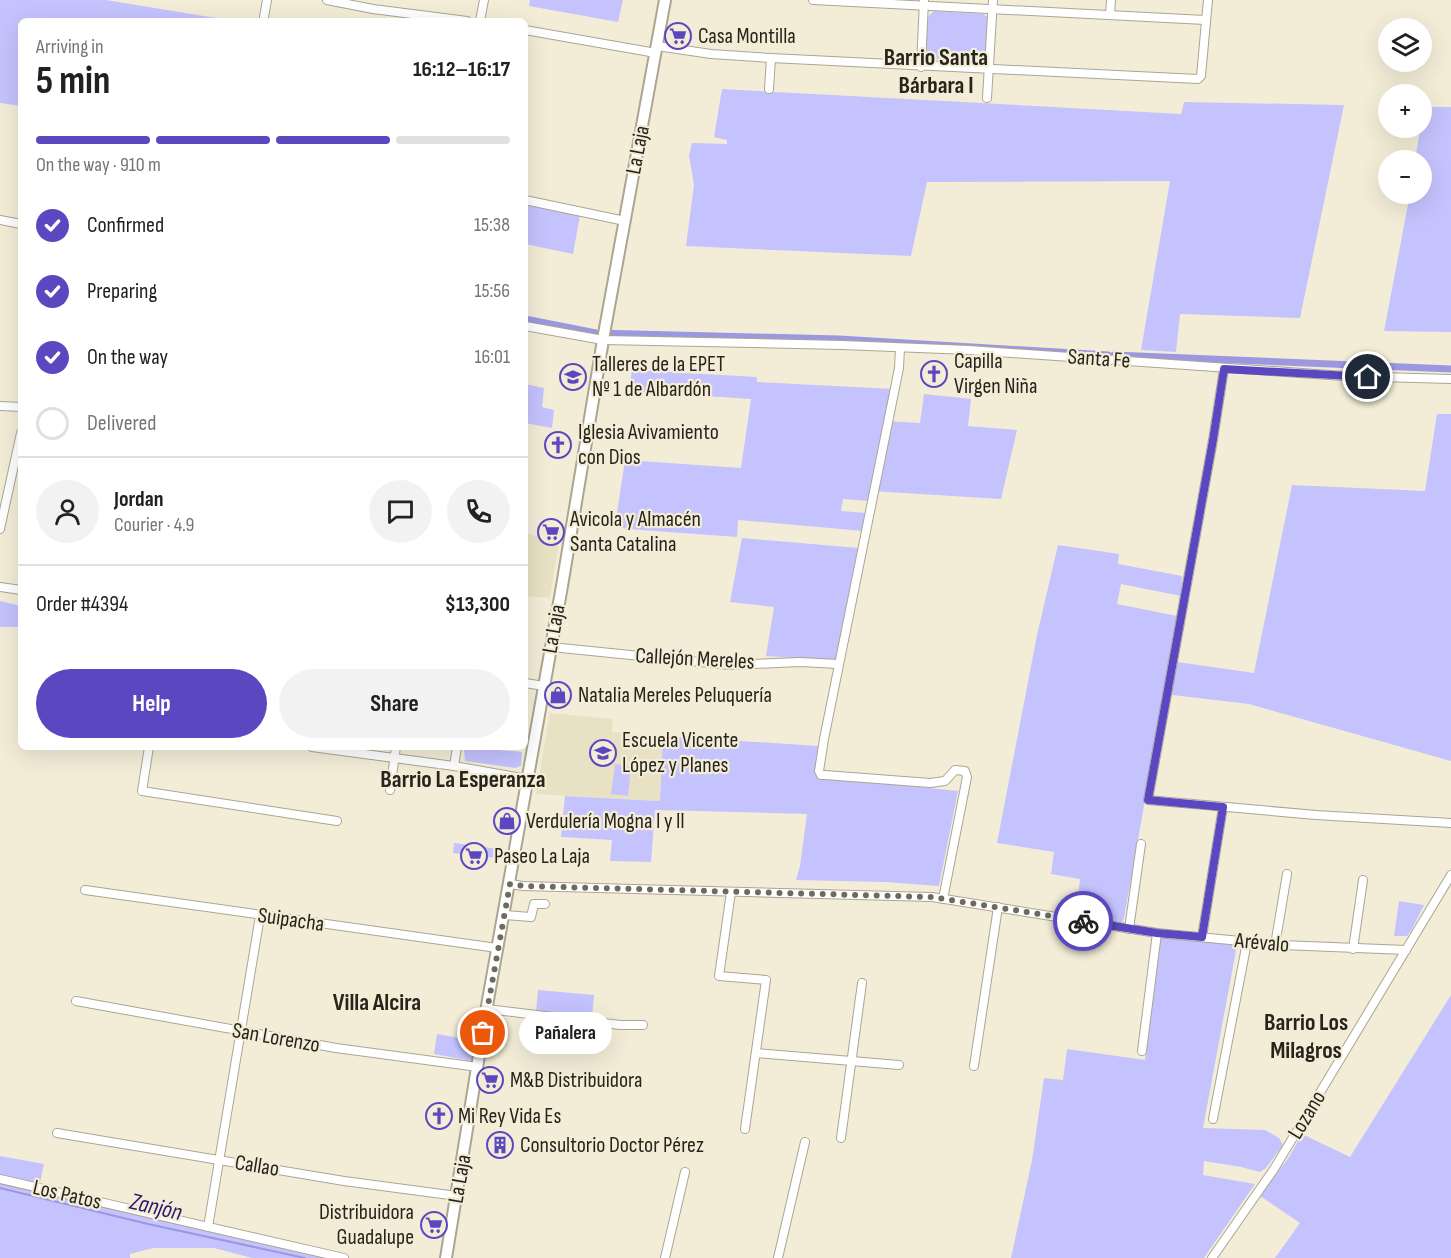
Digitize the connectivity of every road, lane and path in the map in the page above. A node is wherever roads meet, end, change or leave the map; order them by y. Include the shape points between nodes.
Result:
1 (267, 0) edge
2 (327, 0) edge
3 (375, 0) edge
4 (484, 0) edge
5 (665, 0) edge
6 (813, 0) edge
7 (993, 0) edge
8 (1111, 0) edge
9 (1208, 0) edge
10 (924, 3) edge
11 (373, 9) junction
12 (992, 10) junction
13 (1110, 15) junction
14 (264, 17) dead end
15 (444, 18) edge
16 (481, 18) edge
17 (1205, 20) junction
18 (528, 30) edge
19 (657, 49) junction
20 (771, 58) junction
21 (921, 67) junction
22 (989, 69) junction
23 (769, 89) dead end
24 (987, 98) dead end
25 (528, 201) edge
26 (0, 220) edge
27 (625, 221) junction
28 (18, 223) edge
29 (528, 326) edge
30 (604, 335) junction
31 (900, 348) junction
32 (1224, 369) junction
33 (1451, 379) edge
34 (0, 406) edge
35 (18, 407) edge
36 (18, 448) edge
37 (0, 529) edge
38 (0, 586) edge
39 (18, 589) edge
40 (551, 647) junction
41 (839, 664) junction
42 (528, 683) edge
43 (544, 686) junction
44 (149, 750) edge
45 (334, 750) edge
46 (396, 750) edge
47 (457, 750) edge
48 (395, 759) junction
49 (454, 766) junction
50 (528, 779) junction
51 (390, 790) dead end
52 (1223, 807) junction
53 (337, 821) dead end
54 (1451, 823) edge
55 (1141, 844) dead end
56 (1287, 874) dead end
57 (1451, 875) edge
58 (1363, 880) dead end
59 (510, 884) junction
60 (85, 890) dead end
61 (731, 892) junction
62 (942, 899) junction
63 (546, 904) dead end
64 (998, 908) junction
65 (504, 915) junction
66 (260, 916) junction
67 (1130, 929) junction
68 (1157, 933) junction
69 (1202, 937) junction
70 (1247, 942) junction
71 (1275, 945) junction
72 (497, 948) junction
73 (1353, 949) junction
74 (1406, 950) junction
75 (862, 983) dead end
76 (76, 1001) dead end
77 (487, 1009) junction
78 (643, 1025) dead end
79 (240, 1032) junction
80 (1142, 1051) dead end
81 (756, 1053) junction
82 (852, 1061) junction
83 (899, 1065) dead end
84 (974, 1066) dead end
85 (478, 1067) junction
86 (1213, 1119) dead end
87 (744, 1129) dead end
88 (57, 1133) dead end
89 (841, 1138) dead end
90 (805, 1142) dead end
91 (219, 1160) junction
92 (685, 1172) dead end
93 (0, 1179) edge
94 (457, 1196) junction
95 (208, 1227) junction
96 (344, 1258) edge
97 (446, 1258) edge
98 (665, 1258) edge
99 (778, 1258) edge
100 (1212, 1258) edge

1 - 14 street
2 - 11 street
3 - 11 street
4 - 16 street
5 - 19 main road, La Laja
6 - 10 street
7 - 12 street
8 - 13 street
9 - 17 street
10 - 12 street
10 - 21 street
11 - 15 street
12 - 13 street
12 - 22 street
13 - 17 street
17 - 22 street via 1198,79
18 - 19 street
19 - 20 street
19 - 27 main road, La Laja
20 - 21 street
20 - 23 street
21 - 22 street
22 - 24 street
25 - 27 street
26 - 28 street
27 - 30 main road, La Laja
29 - 30 street, Santa Fe
30 - 31 street, Santa Fe
30 - 40 main road, La Laja
31 - 32 street, Santa Fe
31 - 41 street
32 - 33 street, Santa Fe
32 - 52 street via 1148,800
34 - 35 street
36 - 37 street
38 - 39 street
40 - 41 street, Callejón Mereles via 730,665
40 - 43 main road, La Laja
41 - 62 street via 821,775 939,783 955,770 965,771 967,777
42 - 43 street
43 - 50 main road, La Laja
44 - 53 street via 142,791
45 - 48 street
46 - 48 street
47 - 49 street
48 - 49 street
48 - 51 street
49 - 50 street
50 - 59 main road, La Laja
52 - 54 street
52 - 69 street
55 - 67 street
56 - 71 street
57 - 74 street, Lozano
58 - 73 street
59 - 61 street, Arévalo
59 - 65 main road, La Laja
60 - 66 street, Suipacha
61 - 62 street, Arévalo
61 - 81 street via 719,976 766,980
62 - 64 street, Arévalo
63 - 65 street via 534,904 531,917
64 - 67 street, Arévalo
64 - 84 street
65 - 72 main road, La Laja
66 - 72 street, Suipacha
66 - 79 street
67 - 68 street, Arévalo
68 - 69 street, Arévalo
68 - 80 street
69 - 70 street, Arévalo
70 - 71 street, Arévalo
70 - 86 street
71 - 73 street, Arévalo
72 - 77 main road, La Laja
73 - 74 street, Arévalo
74 - 100 street, Lozano via 1274,1169
75 - 82 street
76 - 79 street, San Lorenzo
77 - 78 street
77 - 85 main road, La Laja
79 - 85 street, San Lorenzo
79 - 91 street
81 - 82 street
81 - 87 street
82 - 83 street
82 - 89 street
85 - 94 main road, La Laja
88 - 91 street, Callao
90 - 99 street
91 - 94 street, Callao
91 - 95 street
92 - 98 street
93 - 95 street, Los Patos
94 - 97 main road, La Laja
95 - 96 street, Los Patos

